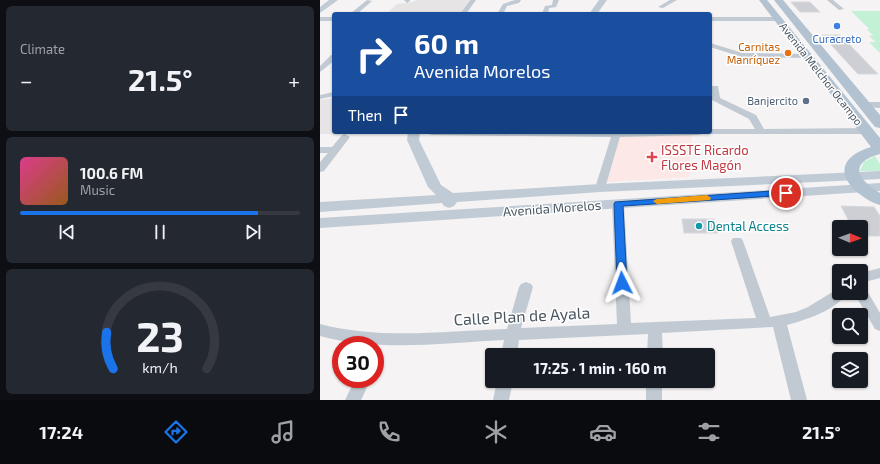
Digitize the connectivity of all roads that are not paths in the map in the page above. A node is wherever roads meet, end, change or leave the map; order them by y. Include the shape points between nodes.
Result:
1 (326, 0) edge
2 (334, 0) edge
3 (370, 0) edge
4 (473, 0) edge
5 (518, 0) edge
6 (556, 0) edge
7 (603, 0) edge
8 (674, 0) edge
9 (830, 0) edge
10 (320, 4) edge
11 (766, 4) edge
12 (781, 4) edge
13 (661, 8) dead end
14 (841, 9) dead end
15 (320, 11) edge
16 (355, 12) edge
17 (464, 12) edge
18 (501, 12) edge
19 (546, 12) edge
20 (594, 12) edge
21 (320, 19) edge
22 (332, 19) edge
23 (712, 19) edge
24 (778, 19) junction
25 (712, 46) edge
26 (806, 56) junction
27 (332, 59) edge
28 (320, 70) edge
29 (714, 88) dead end
30 (832, 89) junction
31 (851, 89) junction
32 (332, 94) edge
33 (320, 97) edge
34 (713, 98) edge
35 (880, 104) edge
36 (864, 105) junction
37 (880, 124) edge
38 (760, 130) junction
39 (866, 131) junction
40 (715, 132) edge
41 (414, 134) edge
42 (617, 134) edge
43 (345, 137) dead end
44 (880, 149) edge
45 (320, 150) edge
46 (335, 150) junction
47 (320, 169) edge
48 (880, 175) edge
49 (857, 182) junction
50 (880, 187) edge
51 (600, 188) junction
52 (450, 198) junction
53 (880, 200) edge
54 (618, 204) junction
55 (320, 207) edge
56 (446, 215) junction
57 (320, 223) edge
58 (737, 241) dead end
59 (880, 273) edge
60 (868, 276) edge
61 (526, 287) dead end
62 (832, 298) edge
63 (865, 300) edge
64 (772, 322) junction
65 (880, 325) edge
66 (655, 328) junction
67 (624, 329) junction
68 (320, 330) edge
69 (512, 335) junction
70 (342, 336) edge
71 (384, 344) edge
72 (510, 348) edge
73 (655, 348) edge
74 (359, 388) edge
75 (504, 388) edge
76 (654, 388) edge
77 (353, 400) edge
78 (502, 400) edge
79 (654, 400) edge
80 (799, 400) edge

1 - 2 main road
1 - 10 main road
2 - 15 main road
3 - 16 street
4 - 17 street
5 - 18 street via 506,5
6 - 19 street via 554,6 547,8
7 - 20 main road
8 - 13 street
9 - 14 street
11 - 12 main road
11 - 24 main road, Avenida Melchor Ocampo
12 - 31 main road, Avenida Melchor Ocampo
21 - 22 street
23 - 24 street
24 - 26 main road, Avenida Melchor Ocampo
25 - 26 street via 742,55
26 - 30 main road, Avenida Melchor Ocampo
27 - 28 street
29 - 34 street via 717,97
30 - 31 main road
30 - 39 main road, Avenida Melchor Ocampo
31 - 36 main road, Avenida Melchor Ocampo
32 - 33 street
34 - 38 street via 753,117
35 - 36 street
36 - 37 main road, Avenida Melchor Ocampo
38 - 39 street
38 - 40 street
39 - 44 main road, Avenida Melchor Ocampo
41 - 52 main road via 413,140 435,187
42 - 51 street
43 - 46 street
44 - 49 main road via 855,158 851,166
45 - 46 street
46 - 47 street
48 - 49 main road, Avenida Morelos
49 - 50 main road, Avenida Morelos
49 - 51 main road, Avenida Morelos
49 - 53 main road
49 - 54 main road, Avenida Morelos
51 - 52 main road, Avenida Morelos
52 - 55 main road, Avenida Morelos
52 - 56 main road
54 - 56 main road, Avenida Morelos
54 - 67 street
56 - 57 main road, Avenida Morelos
58 - 64 street
59 - 60 street
61 - 69 street
62 - 64 street, Calle Plan de Ayala via 800,317
63 - 65 street
64 - 66 street, Calle Plan de Ayala
64 - 80 street
66 - 67 street, Calle Plan de Ayala
66 - 73 street
67 - 69 street, Calle Plan de Ayala
68 - 70 street, Calle Plan de Ayala
69 - 71 street, Calle Plan de Ayala
69 - 72 street
74 - 77 street
75 - 78 street
76 - 79 street

